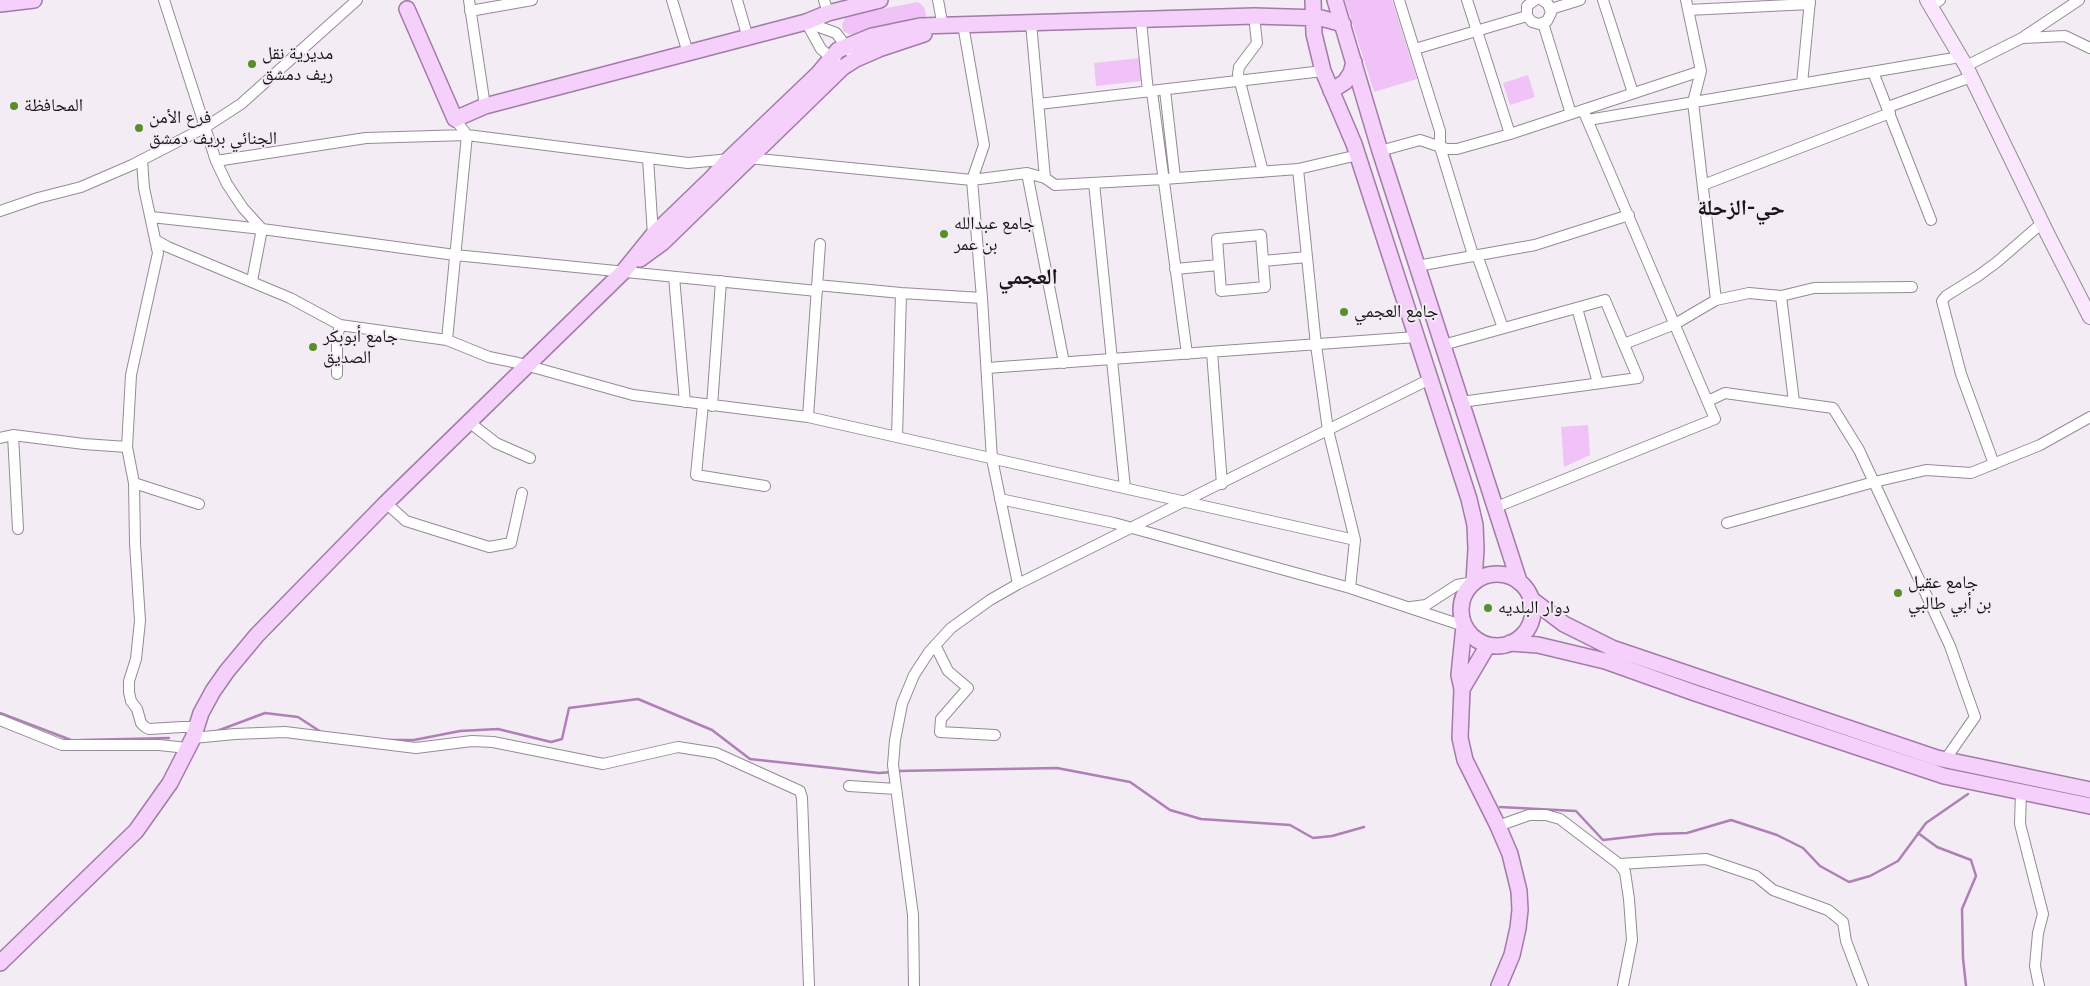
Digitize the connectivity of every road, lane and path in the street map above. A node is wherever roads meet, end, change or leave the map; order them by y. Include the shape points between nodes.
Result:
1 (34, 0) edge
2 (164, 0) edge
3 (357, 0) edge
4 (469, 0) edge
5 (532, 0) edge
6 (672, 0) edge
7 (737, 0) edge
8 (880, 0) edge
9 (938, 0) edge
10 (1313, 0) edge
11 (1335, 0) edge
12 (1399, 0) edge
13 (1468, 0) edge
14 (1535, 0) edge
15 (1542, 0) edge
16 (1580, 0) edge
17 (1603, 0) edge
18 (2079, 0) edge
19 (1810, 2) edge
20 (1932, 2) edge
21 (404, 3) edge
22 (0, 4) edge
23 (1687, 5) edge
24 (826, 6) edge
25 (1551, 9) junction
26 (470, 11) junction
27 (1254, 16) junction
28 (1527, 16) junction
29 (1313, 17) junction
30 (1141, 21) junction
31 (806, 22) junction
32 (1031, 23) junction
33 (1543, 23) junction
34 (1343, 24) junction
35 (963, 25) junction
36 (943, 27) junction
37 (1477, 31) junction
38 (748, 38) junction
39 (2022, 38) junction
40 (846, 46) junction
41 (2090, 48) edge
42 (1415, 49) junction
43 (688, 53) junction
44 (830, 57) junction
45 (856, 59) junction
46 (1354, 62) junction
47 (1966, 67) junction
48 (842, 68) junction
49 (1323, 71) junction
50 (1701, 71) junction
51 (1873, 72) junction
52 (1239, 82) junction
53 (1802, 84) junction
54 (1165, 90) junction
55 (1331, 91) junction
56 (1150, 92) junction
57 (1633, 94) junction
58 (1693, 102) junction
59 (1038, 104) junction
60 (485, 106) junction
61 (1583, 110) junction
62 (1889, 110) junction
63 (1571, 114) junction
64 (455, 119) junction
65 (1588, 120) junction
66 (204, 128) junction
67 (1510, 134) junction
68 (467, 135) junction
69 (1440, 147) junction
70 (1380, 151) junction
71 (1358, 155) junction
72 (752, 157) junction
73 (648, 158) junction
74 (142, 160) junction
75 (728, 160) junction
76 (216, 161) junction
77 (1298, 169) junction
78 (1263, 172) junction
79 (1027, 173) junction
80 (1045, 178) junction
81 (1175, 178) junction
82 (1164, 179) junction
83 (972, 180) junction
84 (1094, 183) junction
85 (1702, 185) junction
86 (0, 212) edge
87 (1628, 215) junction
88 (151, 217) junction
89 (1931, 220) dead end
90 (2042, 223) junction
91 (262, 230) junction
92 (653, 236) junction
93 (156, 240) junction
94 (820, 244) dead end
95 (455, 255) junction
96 (1475, 255) junction
97 (1307, 257) junction
98 (1263, 261) junction
99 (1219, 265) junction
100 (1417, 266) junction
101 (1175, 269) junction
102 (623, 272) junction
103 (674, 277) junction
104 (252, 281) junction
105 (721, 282) junction
106 (1912, 287) dead end
107 (817, 288) junction
108 (901, 293) junction
109 (1781, 296) junction
110 (1404, 297) junction
111 (982, 298) junction
112 (1716, 300) junction
113 (1576, 308) junction
114 (1434, 317) junction
115 (2090, 317) edge
116 (1675, 324) junction
117 (340, 325) junction
118 (1504, 328) junction
119 (1416, 337) junction
120 (447, 340) junction
121 (1624, 344) junction
122 (1316, 345) junction
123 (1443, 345) junction
124 (1212, 352) junction
125 (1187, 354) junction
126 (1112, 359) junction
127 (1064, 363) junction
128 (528, 366) junction
129 (986, 368) junction
130 (337, 374) dead end
131 (1430, 379) junction
132 (1598, 383) junction
133 (1708, 401) junction
134 (685, 402) junction
135 (1461, 402) junction
136 (1794, 402) junction
137 (708, 405) junction
138 (808, 417) junction
139 (2090, 417) edge
140 (469, 422) junction
141 (1328, 430) junction
142 (13, 435) junction
143 (0, 438) edge
144 (897, 438) junction
145 (127, 447) junction
146 (530, 458) dead end
147 (992, 459) junction
148 (1994, 464) junction
149 (1874, 482) junction
150 (134, 483) junction
151 (1222, 484) junction
152 (765, 486) dead end
153 (1125, 488) junction
154 (522, 493) dead end
155 (1000, 499) junction
156 (1188, 501) junction
157 (386, 503) junction
158 (199, 504) dead end
159 (1494, 508) junction
160 (1727, 523) dead end
161 (1133, 528) junction
162 (18, 529) dead end
163 (1355, 540) junction
164 (1519, 581) junction
165 (1474, 582) junction
166 (1018, 584) junction
167 (1350, 588) junction
168 (1531, 599) junction
169 (1405, 608) junction
170 (1464, 626) junction
171 (1510, 643) junction
172 (1488, 644) junction
173 (935, 645) junction
174 (1462, 688) junction
175 (0, 720) edge
176 (995, 735) dead end
177 (192, 738) junction
178 (1945, 760) junction
179 (849, 786) dead end
180 (896, 789) junction
181 (2090, 790) edge
182 (2021, 792) junction
183 (2090, 806) edge
184 (1498, 826) junction
185 (1620, 864) junction
186 (0, 963) edge
187 (809, 986) edge
188 (914, 986) edge
189 (1499, 986) edge
190 (1623, 986) edge
191 (1863, 986) edge
192 (2039, 986) edge

1 - 22 main road
2 - 66 street
3 - 66 street via 241,104
4 - 26 street
5 - 26 street
6 - 43 street
7 - 38 street
8 - 24 main road
9 - 36 street
10 - 29 main road
11 - 34 main road
12 - 42 street
13 - 37 street
14 - 28 street via 1528,6
15 - 25 street
16 - 25 street
17 - 57 street
18 - 39 street
19 - 23 street
19 - 53 street
20 - 47 street
21 - 64 main road
23 - 50 street
24 - 31 main road
25 - 33 street via 1550,17
26 - 60 street
27 - 29 main road
27 - 30 main road
27 - 52 street via 1257,43 1239,67
28 - 33 street via 1532,22
28 - 37 street
29 - 34 main road
29 - 49 main road
30 - 32 main road
30 - 56 street
31 - 38 main road
31 - 40 street via 836,33
31 - 44 street via 821,49
32 - 35 main road
32 - 59 street
33 - 63 street
34 - 46 main road
35 - 36 main road
35 - 83 street via 984,144
36 - 40 main road via 920,26 872,36
36 - 45 main road
37 - 42 street
37 - 67 street
38 - 43 main road
39 - 41 street via 2064,36
39 - 47 street
40 - 44 main road
40 - 45 street
42 - 69 street via 1440,131
43 - 60 main road
44 - 48 street
44 - 75 main road via 818,74
45 - 48 main road
46 - 55 main road via 1349,78
46 - 70 main road
47 - 51 street
47 - 62 street
47 - 90 street
48 - 72 main road
49 - 52 street
49 - 55 main road
50 - 57 street
50 - 58 street
51 - 53 street
51 - 62 street
52 - 54 street
52 - 78 street
53 - 58 street
54 - 56 street
54 - 81 street
55 - 71 main road
56 - 59 street
56 - 82 street
57 - 61 street
58 - 65 street
58 - 85 street
59 - 80 street
60 - 64 main road
61 - 63 street
61 - 65 street
62 - 85 street
62 - 89 street
63 - 67 street
64 - 68 street
65 - 87 street
66 - 74 street
66 - 76 street
67 - 69 street via 1457,149
68 - 73 street
68 - 76 street via 366,138
68 - 95 street
69 - 70 street via 1420,140
69 - 96 street
70 - 100 main road
71 - 77 street
71 - 110 main road
72 - 75 street
72 - 83 street
72 - 102 main road via 662,243
73 - 75 street via 688,164
73 - 92 street
74 - 86 street via 81,187
74 - 88 street
75 - 92 main road
76 - 91 street via 227,184
77 - 78 street
77 - 97 street
78 - 81 street
79 - 80 street
79 - 83 street
79 - 127 street
80 - 84 street via 1055,185
81 - 82 street
82 - 84 street
82 - 101 street
83 - 111 street
84 - 126 street
85 - 112 street
87 - 96 street via 1534,245
87 - 116 street
88 - 91 street
88 - 93 street
90 - 115 street
90 - 148 street via 1997,262 1942,301 1961,374
91 - 95 street
91 - 104 street
92 - 102 main road
93 - 104 street
93 - 145 street via 158,253 131,375
94 - 107 street
95 - 102 street
95 - 120 street
96 - 100 street
96 - 118 street
97 - 98 street
97 - 122 street
98 - 99 street via 1266,287 1221,291
98 - 99 street via 1261,235 1216,239
99 - 101 street
100 - 114 main road
101 - 125 street
102 - 103 street
102 - 128 main road
103 - 105 street
103 - 134 street
104 - 117 street
105 - 107 street
105 - 137 street
106 - 109 street via 1814,288
107 - 108 street
107 - 138 street
108 - 111 street
108 - 144 street
109 - 112 street via 1749,292
109 - 136 street
110 - 114 main road via 1422,303
110 - 119 main road
111 - 129 street
112 - 116 street
113 - 118 street
113 - 121 street via 1605,300
113 - 132 street
114 - 123 main road
116 - 121 street
116 - 133 street
117 - 120 street
117 - 130 street
118 - 123 street
119 - 122 street
119 - 131 main road
120 - 128 street via 489,357
121 - 132 street via 1638,378
122 - 124 street
122 - 141 street
123 - 135 main road
124 - 125 street
124 - 151 street
125 - 126 street
126 - 127 street
126 - 153 street
127 - 129 street
128 - 134 street via 634,395
128 - 140 main road
129 - 147 street
131 - 141 street
131 - 165 main road via 1475,524
132 - 135 street
133 - 136 street via 1724,393
133 - 159 street via 1716,419
134 - 137 street
135 - 159 main road
136 - 149 street via 1833,408
137 - 138 street
137 - 152 street via 696,475
138 - 144 street
139 - 148 street via 2040,445
140 - 146 street via 496,443
140 - 157 main road
141 - 151 street
141 - 163 street
142 - 143 street
142 - 145 street
142 - 162 street
144 - 147 street
145 - 150 street
147 - 153 street
147 - 155 street
148 - 149 street via 1971,473 1926,470
149 - 160 street
149 - 178 street via 1950,646 1976,717
150 - 158 street
150 - 177 street via 140,621 136,659 129,681 131,701 141,723 149,729 182,726
151 - 156 street
153 - 156 street
154 - 157 street via 511,543 489,547 406,521
155 - 161 street
155 - 166 street
156 - 161 street
156 - 163 street
157 - 177 main road via 257,635 227,671 213,691
159 - 164 main road
161 - 166 street
161 - 167 street
163 - 167 street
164 - 165 main road via 1496,574
164 - 168 main road
165 - 169 street via 1457,585 1426,605
165 - 170 main road via 1462,602
166 - 173 street via 951,628
167 - 169 street
168 - 171 main road via 1529,625
168 - 178 main road via 1564,624 1612,648
169 - 170 street
170 - 172 main road via 1474,637
170 - 174 main road via 1459,675
171 - 172 main road
171 - 182 main road via 1538,645 1604,661 1944,776
172 - 174 main road
173 - 176 street via 948,671 968,688 941,719 940,732
173 - 180 street via 914,675 902,704 893,765
174 - 184 main road via 1460,738 1465,760
175 - 177 street via 62,745 158,745
177 - 186 main road via 170,783 136,831
177 - 187 street via 286,732 416,748 472,741 493,742 603,764 678,747 716,753 804,789
178 - 181 main road
179 - 180 street
180 - 188 street via 913,915
182 - 183 main road
182 - 192 street via 2020,824 2043,914 2035,966
184 - 185 street via 1529,815 1560,819
184 - 189 main road via 1520,891 1512,955
185 - 190 street via 1625,872 1632,940
185 - 191 street via 1706,859 1756,876 1773,890 1828,910 1842,922

